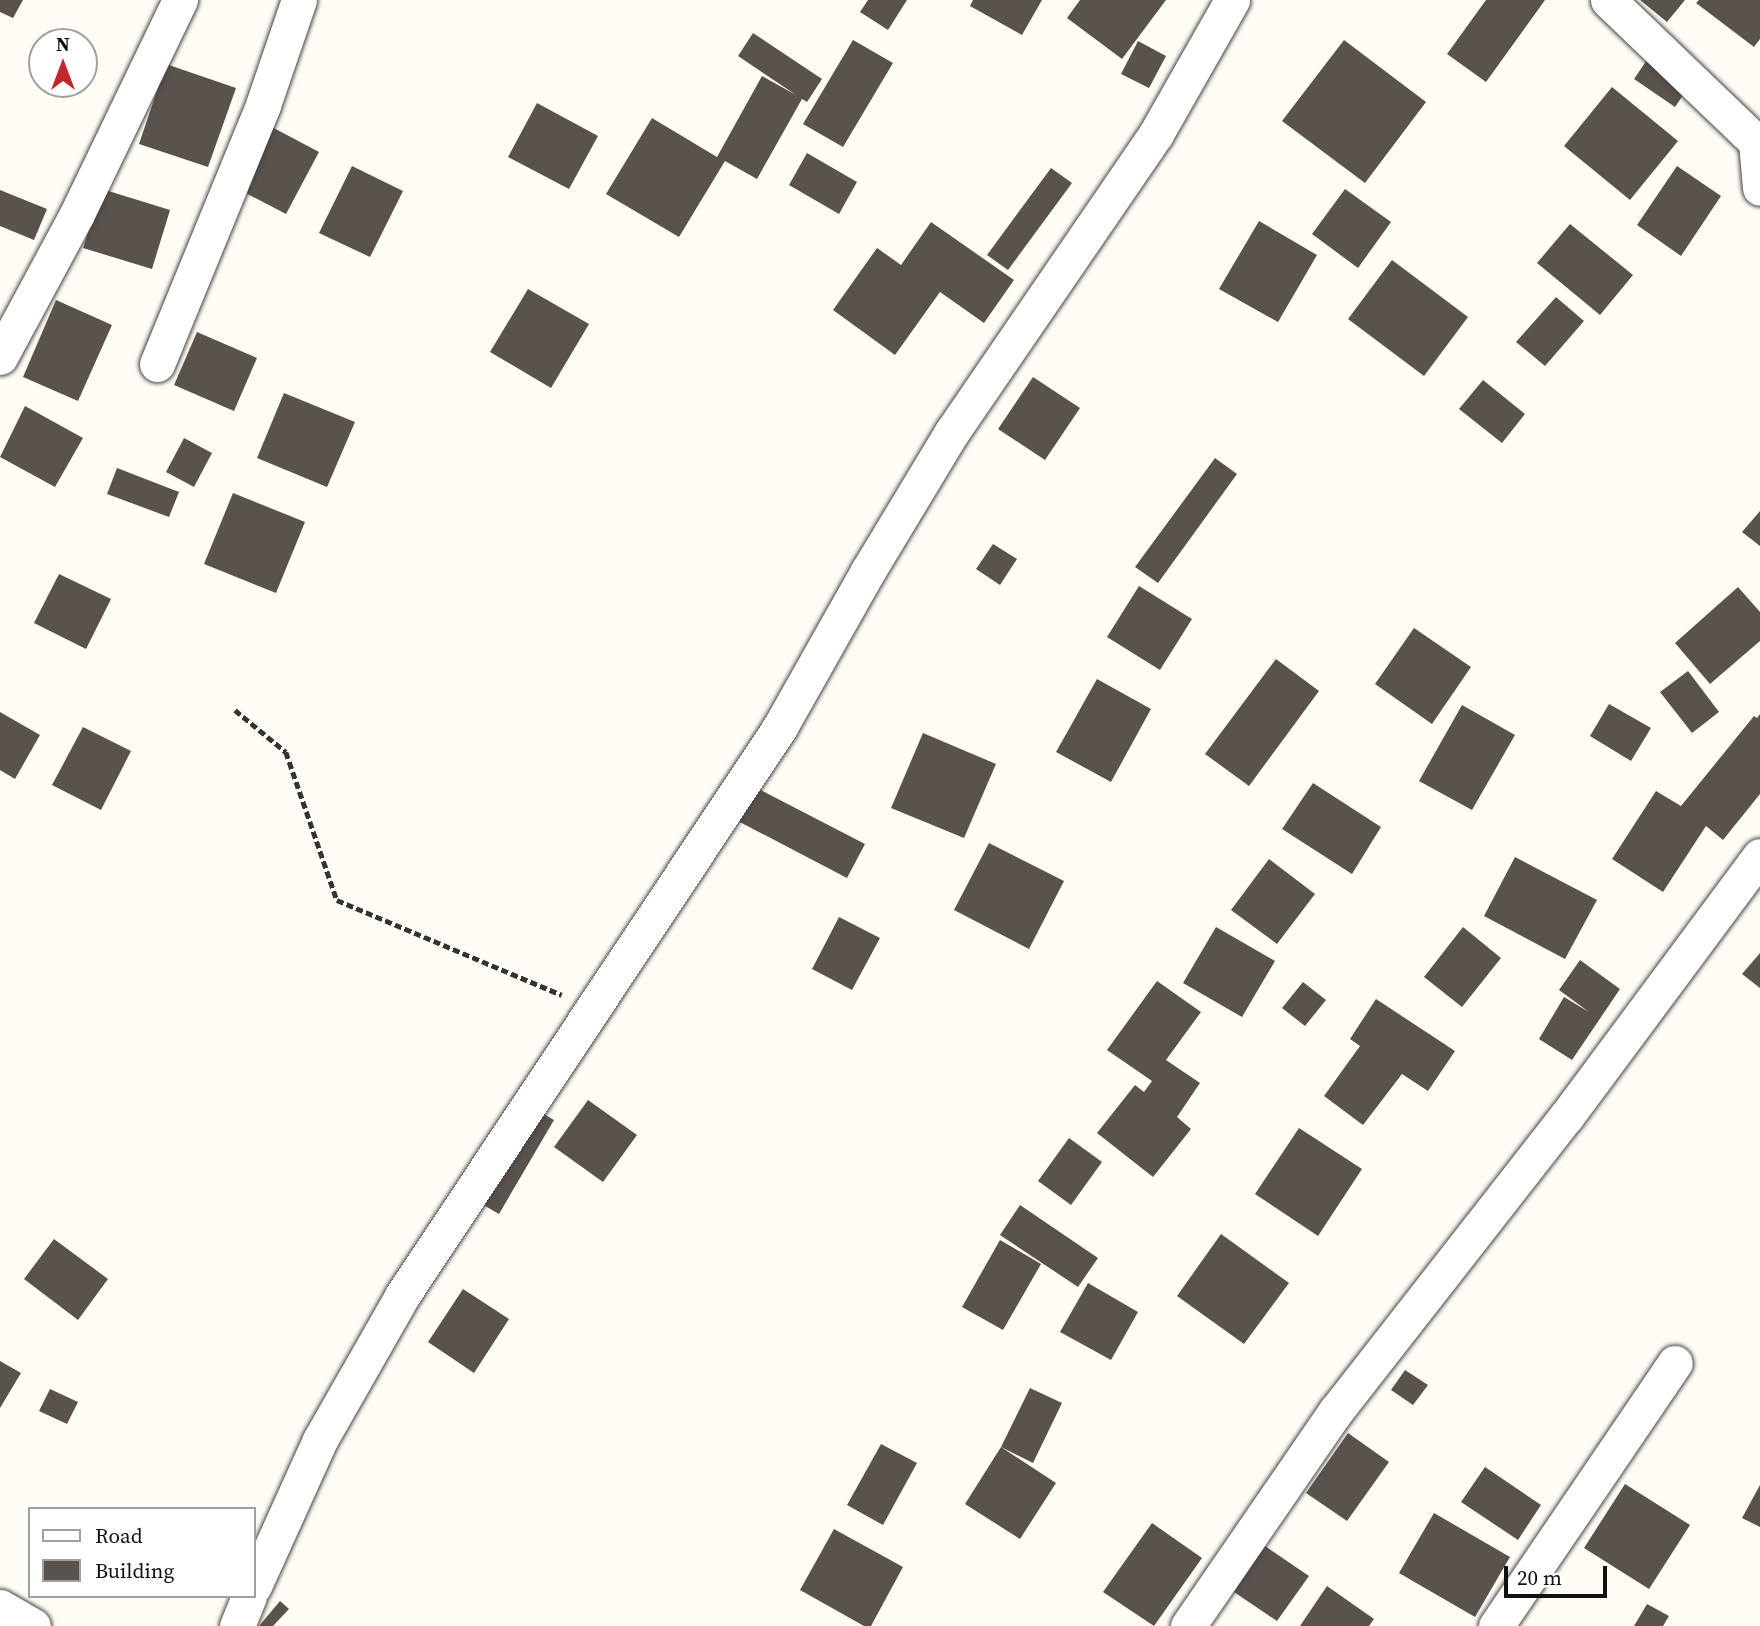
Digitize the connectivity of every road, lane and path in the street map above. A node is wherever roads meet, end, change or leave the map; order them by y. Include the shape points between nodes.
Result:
1 (180, 0) edge
2 (299, 0) edge
3 (1232, 0) edge
4 (1608, 0) edge
5 (1758, 139) edge
6 (1760, 188) edge
7 (0, 357) edge
8 (157, 364) dead end
9 (234, 710) dead end
10 (1760, 856) edge
11 (595, 1009) junction
12 (1675, 1363) dead end
13 (256, 1583) edge
14 (248, 1598) edge
15 (0, 1607) edge
16 (33, 1626) edge
17 (237, 1626) edge
18 (1188, 1626) edge
19 (1496, 1626) edge

1 - 7 street via 76,216
2 - 8 street via 263,105
3 - 11 street via 1156,135 952,432 780,727
4 - 5 street
5 - 6 street
9 - 11 path via 286,752 337,900
10 - 18 street via 1566,1117 1336,1411
11 - 13 street via 402,1296 320,1440
12 - 19 street
14 - 17 street
15 - 16 street

